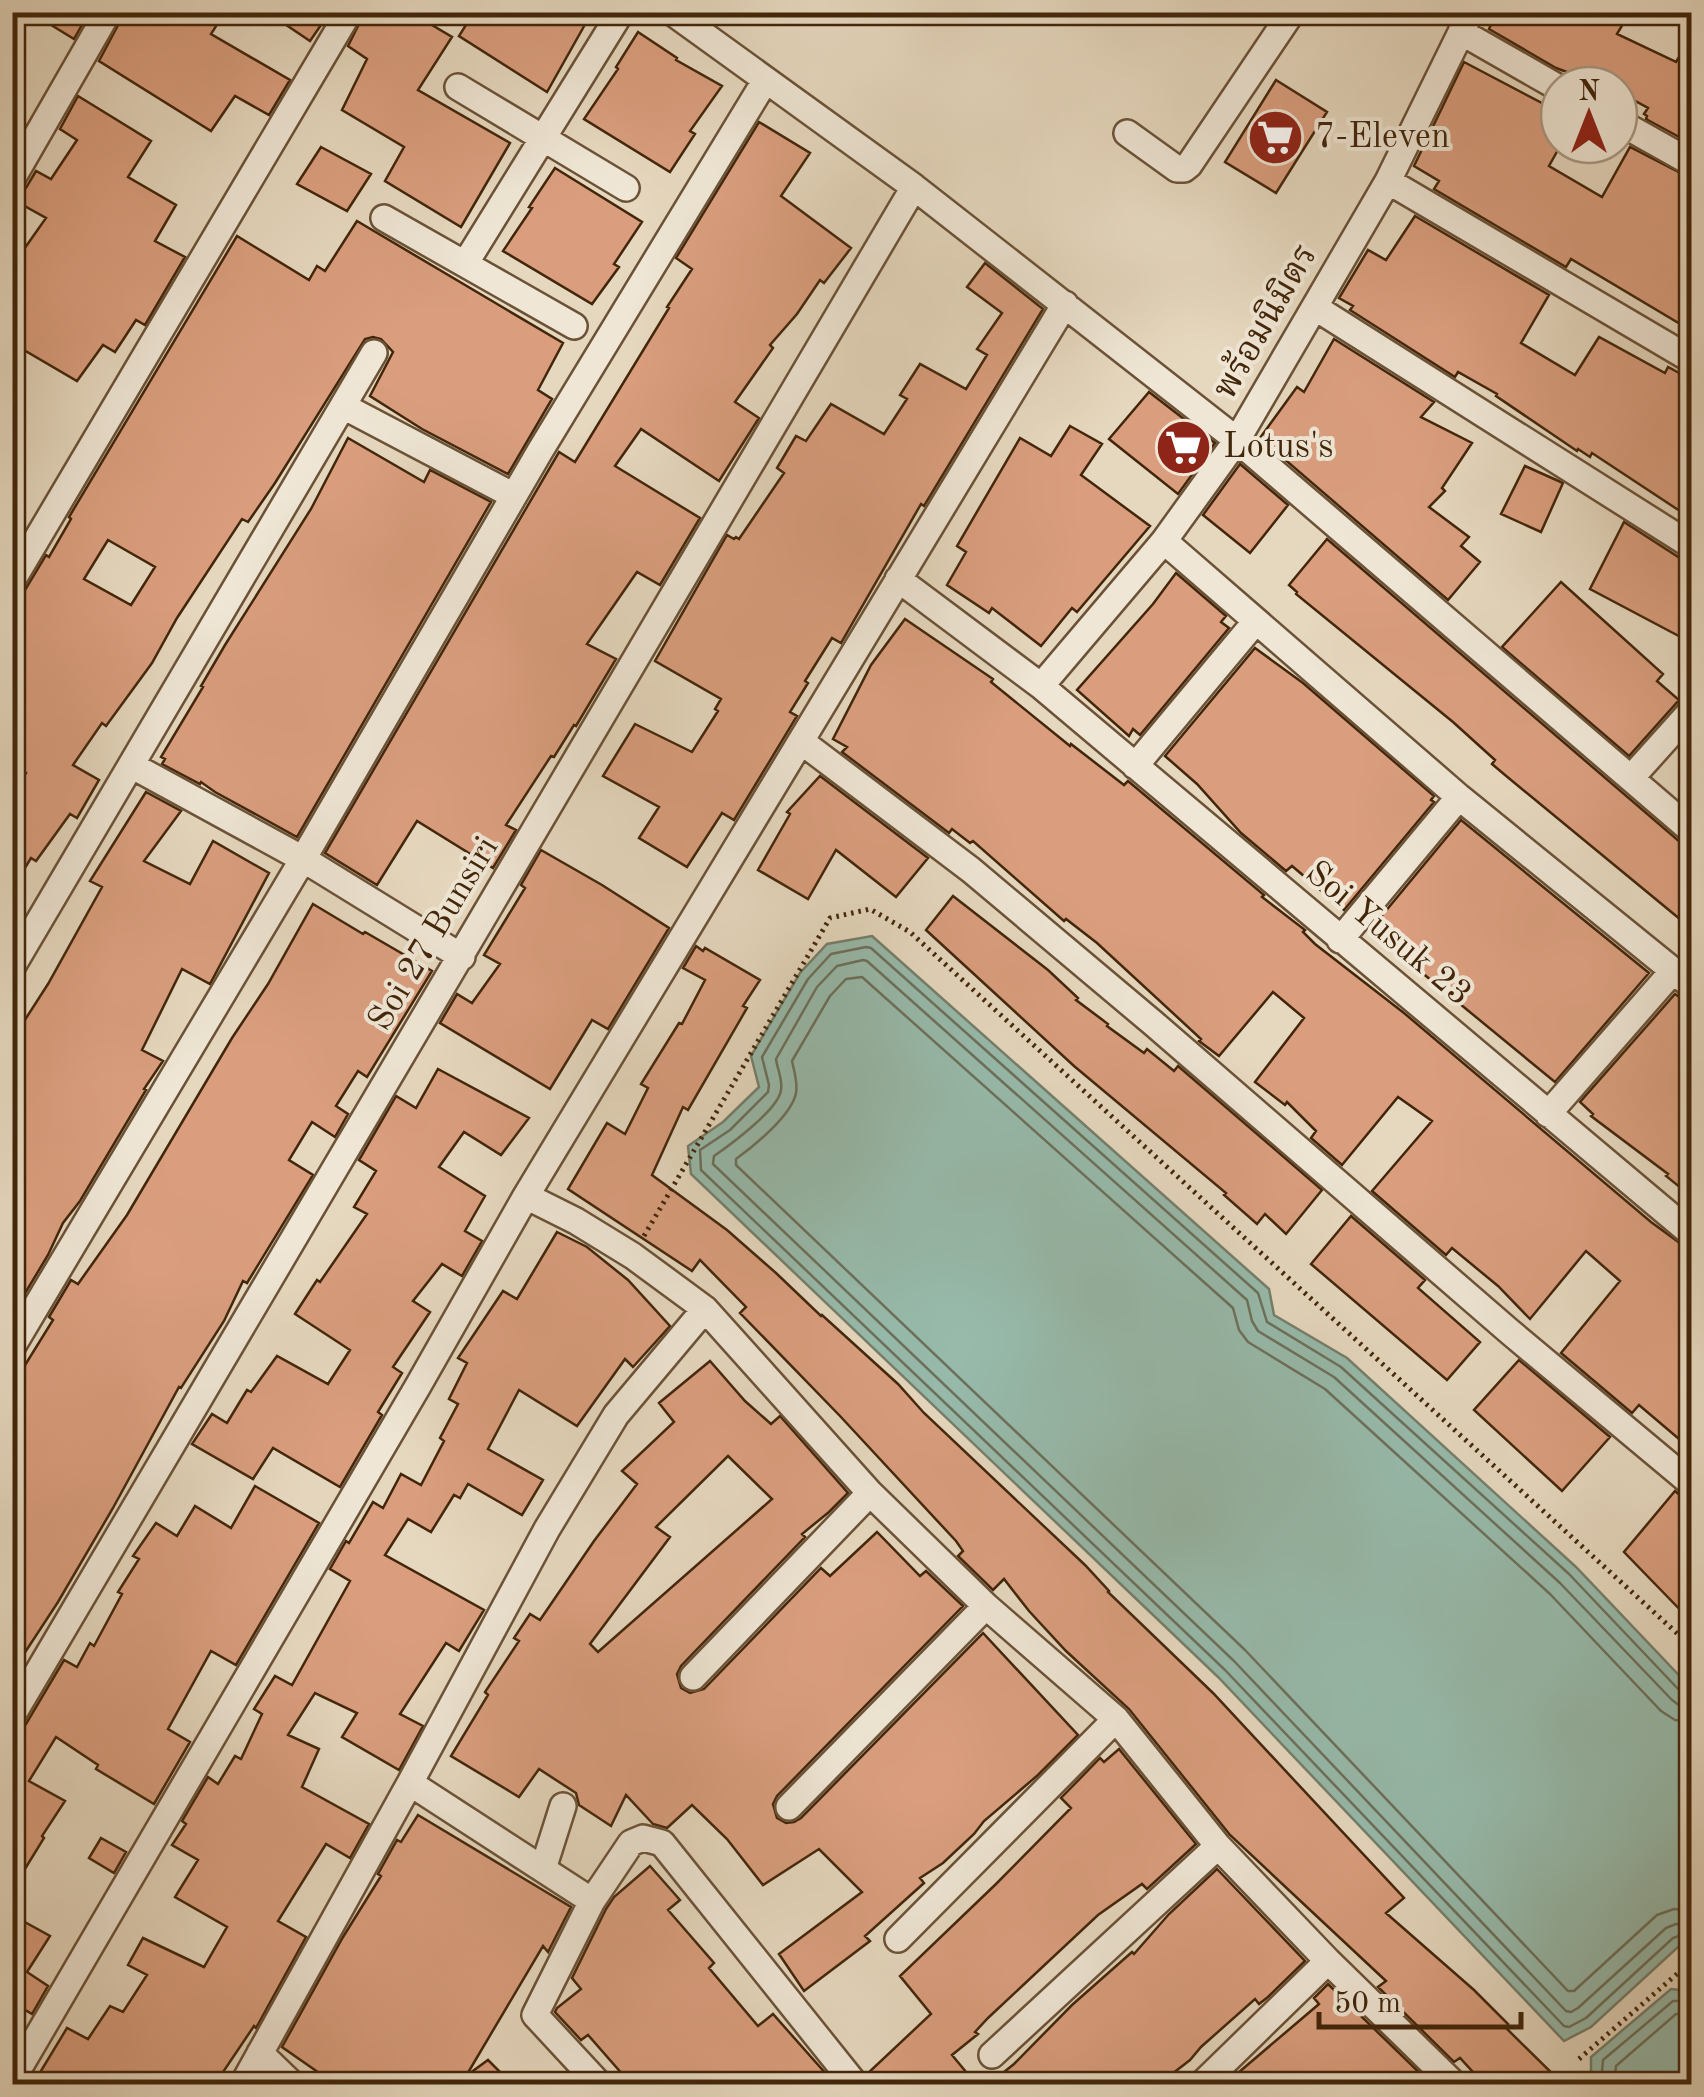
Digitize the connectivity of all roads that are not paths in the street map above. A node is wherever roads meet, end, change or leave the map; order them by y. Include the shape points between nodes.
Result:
1 (108, 12) edge
2 (349, 12) edge
3 (621, 12) edge
4 (672, 12) edge
5 (1292, 12) edge
6 (1466, 22) edge
7 (1539, 74) edge
8 (765, 81) junction
9 (458, 87) dead end
10 (1127, 133) dead end
11 (1639, 133) edge
12 (543, 138) junction
13 (1692, 163) edge
14 (12, 178) edge
15 (1388, 180) junction
16 (914, 187) junction
17 (626, 188) dead end
18 (384, 218) dead end
19 (465, 264) junction
20 (1065, 304) junction
21 (1316, 308) junction
22 (574, 326) dead end
23 (374, 353) dead end
24 (1692, 360) edge
25 (342, 406) junction
26 (1237, 440) junction
27 (514, 496) junction
28 (1164, 540) junction
29 (1692, 546) edge
30 (898, 579) junction
31 (12, 581) edge
32 (1256, 621) junction
33 (1041, 686) junction
34 (1692, 710) edge
35 (802, 742) junction
36 (131, 765) junction
37 (1135, 766) junction
38 (1630, 778) junction
39 (1459, 797) junction
40 (1692, 831) edge
41 (303, 860) junction
42 (1340, 940) junction
43 (462, 957) junction
44 (12, 967) edge
45 (1682, 979) edge
46 (1548, 1114) junction
47 (526, 1196) junction
48 (1692, 1234) edge
49 (705, 1309) junction
50 (12, 1347) edge
51 (1692, 1484) edge
52 (870, 1493) junction
53 (986, 1606) junction
54 (693, 1677) dead end
55 (12, 1716) edge
56 (1116, 1719) junction
57 (410, 1783) junction
58 (563, 1806) dead end
59 (789, 1807) dead end
60 (1218, 1846) junction
61 (543, 1869) junction
62 (592, 1900) junction
63 (898, 1939) dead end
64 (1328, 1961) junction
65 (260, 2053) junction
66 (992, 2055) dead end
67 (12, 2080) edge
68 (1447, 2082) edge
69 (243, 2084) edge
70 (292, 2084) edge
71 (599, 2084) edge
72 (855, 2084) edge
73 (1202, 2084) edge

1 - 14 street
2 - 31 street
3 - 12 street
4 - 8 street
5 - 10 street via 1190,165 1177,169
6 - 7 street
6 - 15 street, พร้อมนิมิตร
8 - 16 street
8 - 27 street
9 - 12 street
11 - 13 street
12 - 17 street
12 - 19 street
15 - 21 street, พร้อมนิมิตร
15 - 24 street
16 - 20 street
16 - 43 street, Soi 27 Bunsiri
18 - 19 street
19 - 22 street
20 - 26 street
20 - 30 street
21 - 26 street, พร้อมนิมิตร
21 - 29 street
23 - 25 street
25 - 27 street
25 - 36 street
26 - 28 street, พร้อมนิมิตร
26 - 38 street
27 - 41 street
28 - 32 street
28 - 33 street, พร้อมนิมิตร
30 - 33 street, Soi Yusuk 23
30 - 35 street
32 - 37 street
32 - 39 street
33 - 37 street, Soi Yusuk 23
34 - 38 street
35 - 47 street
35 - 51 street via 971,870
36 - 41 street
36 - 44 street
37 - 42 street, Soi Yusuk 23
38 - 40 street
39 - 42 street
39 - 45 street
41 - 43 street
41 - 50 street
42 - 46 street, Soi Yusuk 23
43 - 55 street, Soi 27 Bunsiri
45 - 46 street
46 - 48 street, Soi Yusuk 23
47 - 49 street via 632,1256
47 - 67 street
49 - 52 street
49 - 57 street via 616,1414
52 - 53 street
52 - 54 street
53 - 56 street
53 - 59 street
56 - 60 street
56 - 63 street
57 - 61 street
57 - 65 street
58 - 61 street
60 - 64 street
60 - 66 street
61 - 62 street
62 - 71 street via 535,2016
62 - 72 street via 631,1843 662,1843
64 - 68 street
64 - 73 street
65 - 69 street
65 - 70 street

